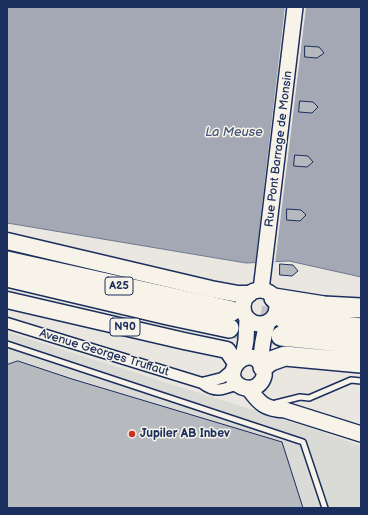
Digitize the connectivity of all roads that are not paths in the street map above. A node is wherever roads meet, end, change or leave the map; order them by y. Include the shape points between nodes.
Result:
1 (295, 7) edge
2 (7, 241) edge
3 (7, 261) edge
4 (7, 277) edge
5 (262, 289) junction
6 (7, 300) edge
7 (361, 308) edge
8 (236, 319) junction
9 (7, 323) edge
10 (278, 326) junction
11 (361, 328) edge
12 (7, 344) edge
13 (361, 344) edge
14 (238, 363) junction
15 (361, 363) edge
16 (262, 371) junction
17 (361, 380) edge
18 (202, 383) junction
19 (243, 386) junction
20 (280, 406) junction
21 (361, 434) edge
22 (325, 508) edge

1 - 5 street, Rue Pont Barrage de Monsin
2 - 5 main road via 211,289 238,294
3 - 8 highway, A25
4 - 8 highway, A25 via 168,315
5 - 7 highway via 324,306
5 - 8 street via 243,302 244,314
5 - 10 street via 276,305 274,315
6 - 14 main road, N90 via 227,350
8 - 10 street
8 - 14 street via 247,333
9 - 18 street, Avenue Georges Truffaut
10 - 11 highway
10 - 13 highway
10 - 16 street via 263,340
12 - 22 lane via 303,442
14 - 16 street via 248,357 256,359
14 - 18 street via 222,378
14 - 19 street via 234,378
15 - 16 highway via 285,356 271,361
16 - 19 street via 257,386
16 - 20 street via 267,395
17 - 20 lane via 351,380 309,398 300,397
18 - 19 street, Avenue Georges Truffaut via 210,389
19 - 20 street via 266,407 272,410
20 - 21 street

